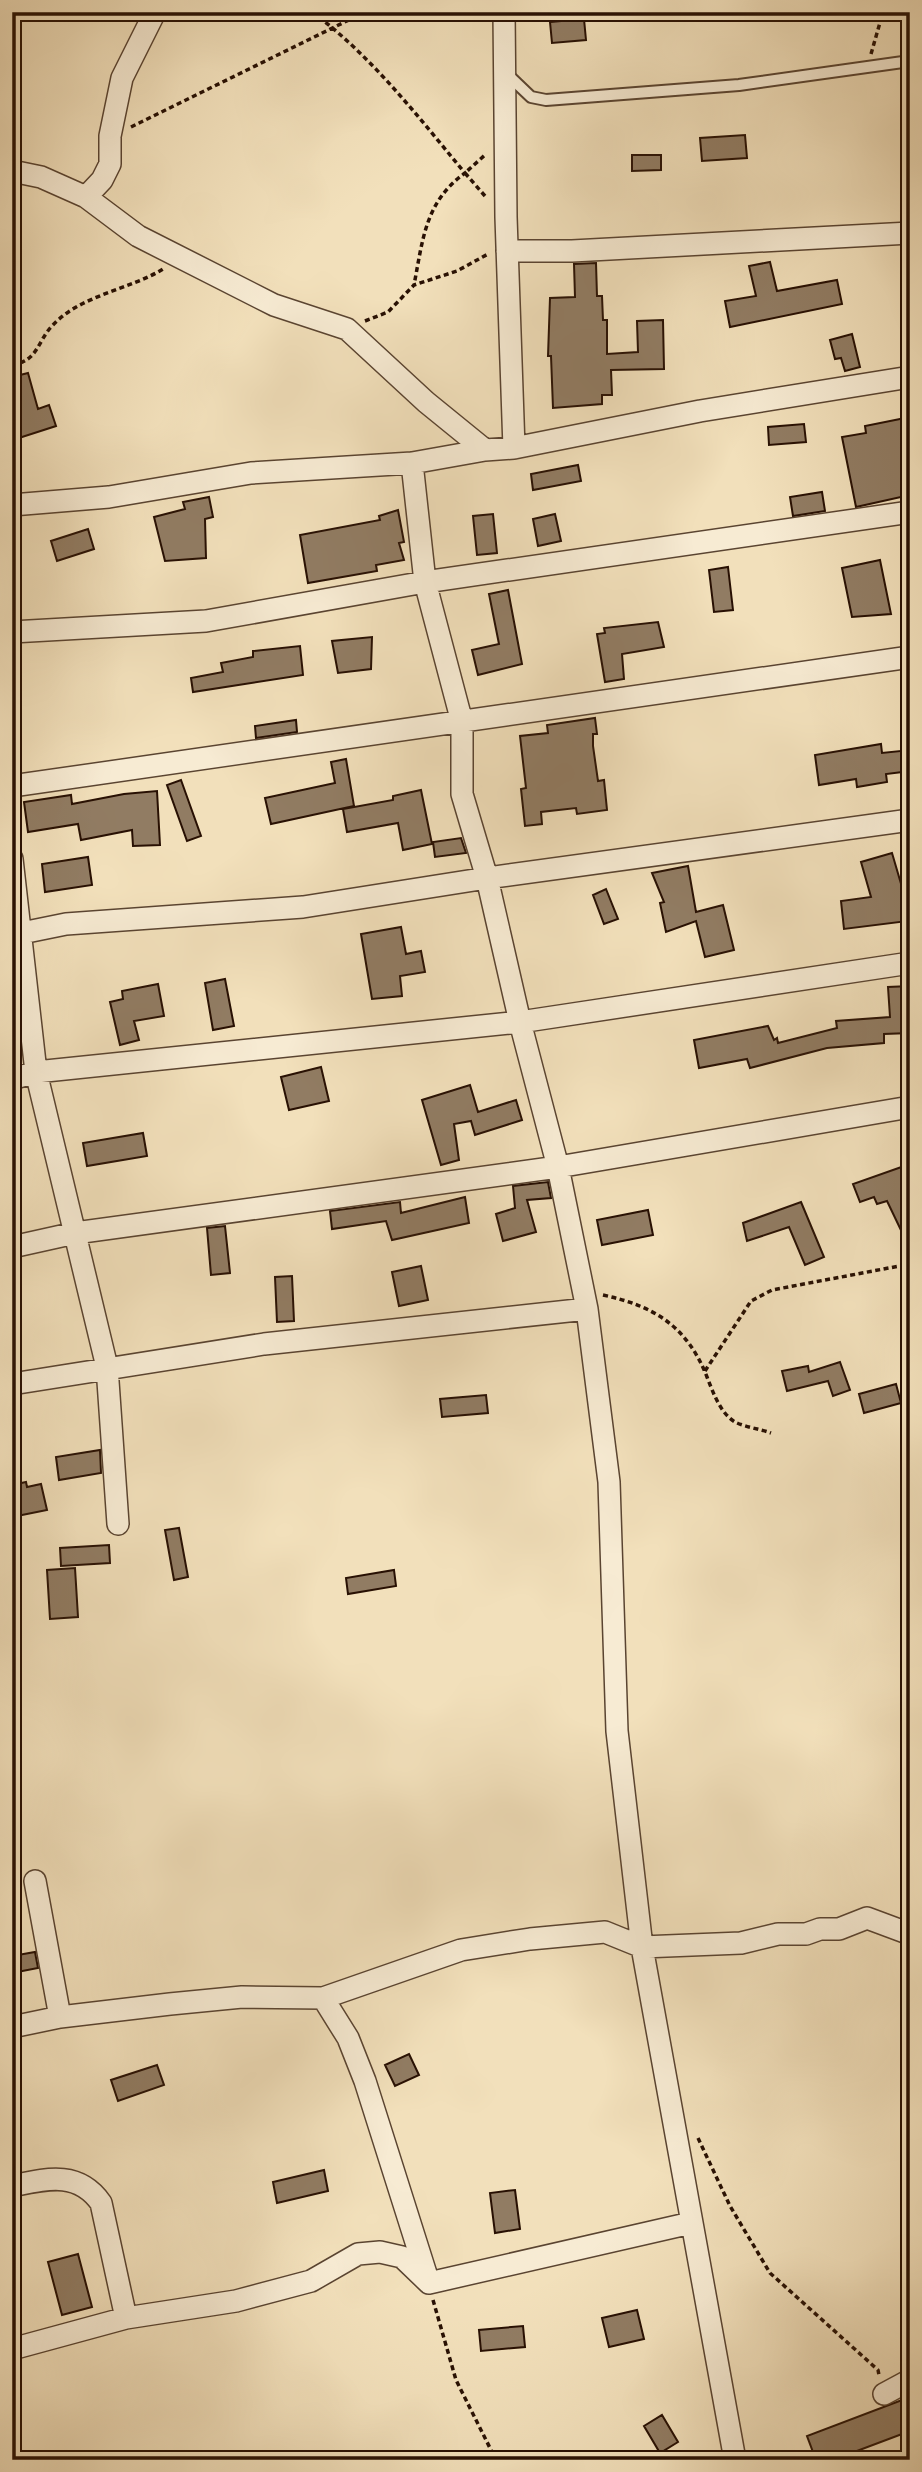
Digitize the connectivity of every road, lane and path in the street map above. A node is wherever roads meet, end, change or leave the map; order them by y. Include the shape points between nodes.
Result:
1 (155, 12) edge
2 (312, 12) edge
3 (365, 12) edge
4 (505, 12) edge
5 (883, 12) edge
6 (335, 29) junction
7 (910, 61) edge
8 (867, 68) junction
9 (508, 75) junction
10 (110, 136) junction
11 (12, 171) edge
12 (86, 197) junction
13 (910, 233) edge
14 (507, 251) junction
15 (179, 259) junction
16 (414, 285) junction
17 (347, 329) junction
18 (12, 365) edge
19 (910, 377) edge
20 (514, 448) junction
21 (485, 450) junction
22 (412, 463) junction
23 (12, 505) edge
24 (910, 512) edge
25 (425, 582) junction
26 (12, 632) edge
27 (910, 657) edge
28 (462, 722) junction
29 (12, 786) edge
30 (910, 820) edge
31 (12, 859) edge
32 (488, 878) junction
33 (17, 933) edge
34 (910, 963) edge
35 (520, 1022) junction
36 (36, 1072) junction
37 (12, 1079) edge
38 (910, 1107) edge
39 (558, 1167) junction
40 (75, 1233) junction
41 (12, 1247) edge
42 (910, 1264) edge
43 (585, 1301) junction
44 (107, 1367) junction
45 (705, 1371) junction
46 (12, 1384) edge
47 (771, 1433) dead end
48 (118, 1524) dead end
49 (35, 1881) dead end
50 (910, 1934) edge
51 (642, 1947) junction
52 (323, 1998) junction
53 (60, 2017) junction
54 (12, 2027) edge
55 (697, 2135) dead end
56 (12, 2186) edge
57 (691, 2223) junction
58 (429, 2283) junction
59 (126, 2318) junction
60 (12, 2349) edge
61 (910, 2381) edge
62 (884, 2394) joint
63 (496, 2460) edge
64 (735, 2460) edge

1 - 10 street via 122,78
2 - 6 path
3 - 6 path
4 - 9 street
5 - 8 path
6 - 10 path
6 - 16 path via 466,173 446,187 435,203
7 - 8 lane
8 - 9 lane via 739,85 546,100 531,97
9 - 14 street
10 - 12 street via 110,164
11 - 12 street via 41,177
12 - 15 street via 138,236
13 - 14 street
14 - 16 path via 492,252 457,271
14 - 20 street
15 - 17 street via 274,305
15 - 18 path via 152,276 81,305 52,325 36,354
16 - 17 path via 388,312
17 - 21 street
19 - 20 street via 700,411
20 - 21 street
21 - 22 street
22 - 23 street via 251,473 109,497
22 - 25 street
24 - 25 street
25 - 26 street via 205,621
25 - 28 street
27 - 28 street
28 - 29 street
28 - 32 street via 461,794
30 - 32 street
31 - 33 street
32 - 33 street via 303,907 66,923
32 - 35 street
33 - 36 street
34 - 35 street
35 - 36 street
35 - 39 street
36 - 37 street
36 - 40 street
38 - 39 street
39 - 40 street
39 - 43 street
40 - 41 street
40 - 44 street
42 - 45 path via 772,1290 744,1307
43 - 44 street
43 - 45 path via 624,1299 650,1308 680,1330
43 - 51 street via 610,1482 617,1731
44 - 46 street
44 - 48 street
45 - 47 path via 717,1400 735,1421
49 - 53 street
50 - 51 street via 867,1918 839,1929 778,1934 741,1943
51 - 52 street via 604,1932 516,1941 461,1950
51 - 57 street
52 - 53 street via 242,1997
52 - 58 street via 348,2038 365,2081
53 - 54 street
55 - 62 path via 730,2206 770,2273 878,2370
56 - 59 street via 48,2179 81,2182 93,2191 101,2203
57 - 58 street
57 - 64 street
58 - 59 street via 402,2257 358,2254 311,2281 236,2301
58 - 63 path via 456,2380
59 - 60 street
61 - 62 street

